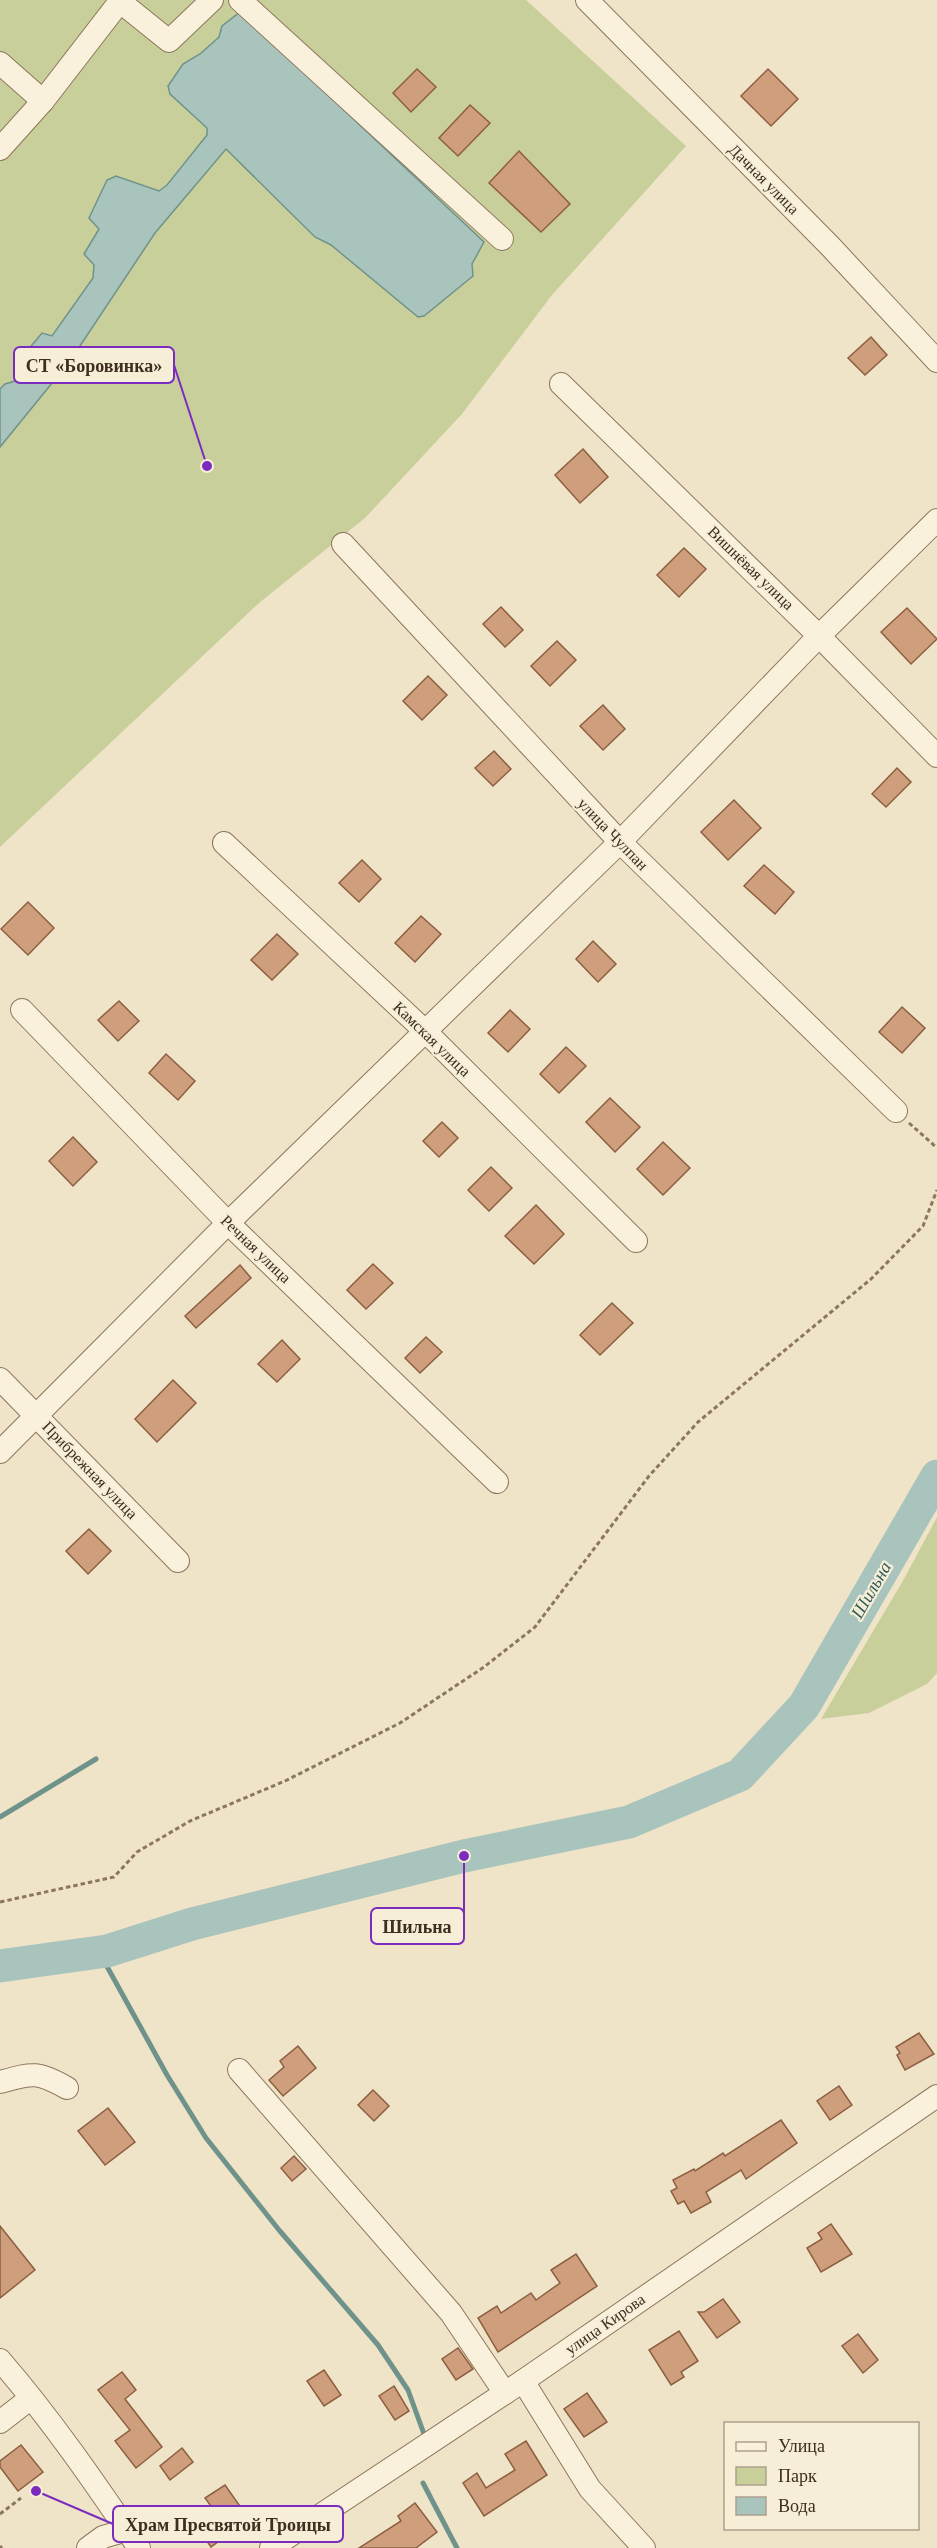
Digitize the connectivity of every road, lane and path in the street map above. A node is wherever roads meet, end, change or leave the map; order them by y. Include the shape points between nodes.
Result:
1 (120, 0) edge
2 (212, 0) edge
3 (240, 0) edge
4 (587, 0) edge
5 (0, 63) edge
6 (43, 101) junction
7 (0, 149) edge
8 (502, 238) dead end
9 (937, 361) edge
10 (561, 384) dead end
11 (937, 520) edge
12 (343, 544) dead end
13 (819, 636) junction
14 (937, 756) edge
15 (620, 842) junction
16 (224, 843) dead end
17 (22, 1010) dead end
18 (426, 1032) junction
19 (896, 1111) joint
20 (937, 1148) edge
21 (937, 1191) edge
22 (228, 1223) junction
23 (636, 1241) dead end
24 (0, 1379) edge
25 (37, 1415) junction
26 (0, 1452) edge
27 (498, 1482) dead end
28 (178, 1561) dead end
29 (0, 1902) edge
30 (239, 2070) dead end
31 (0, 2082) edge
32 (67, 2088) dead end
33 (937, 2096) edge
34 (0, 2360) edge
35 (514, 2387) junction
36 (31, 2398) junction
37 (0, 2422) edge
38 (21, 2498) dead end
39 (0, 2514) edge
40 (133, 2539) edge
41 (88, 2548) edge
42 (271, 2548) edge
43 (644, 2548) edge

1 - 2 street via 168,41
1 - 6 street
3 - 8 street
4 - 9 street, Дачная улица via 830,246
5 - 6 street
6 - 7 street
10 - 13 street, Вишнёвая улица
11 - 13 street
12 - 15 street, улица Чулпан
13 - 14 street, Вишнёвая улица
13 - 15 street
15 - 18 street
15 - 19 street, улица Чулпан
16 - 18 street, Камская улица
17 - 22 street, Речная улица
18 - 22 street
18 - 23 street, Камская улица
19 - 20 path
21 - 29 path via 922,1226 871,1279 698,1422 649,1476 535,1627 484,1667 400,1723 285,1782 190,1821 137,1852 114,1877
22 - 25 street
22 - 27 street, Речная улица
24 - 25 street, Прибрежная улица
25 - 26 street
25 - 28 street, Прибрежная улица
30 - 35 street
31 - 32 street via 43,2074
33 - 35 street, улица Кирова
34 - 36 street
35 - 42 street, улица Кирова
35 - 43 street via 590,2489
36 - 37 street
36 - 40 street
38 - 39 path
40 - 41 street via 103,2537

